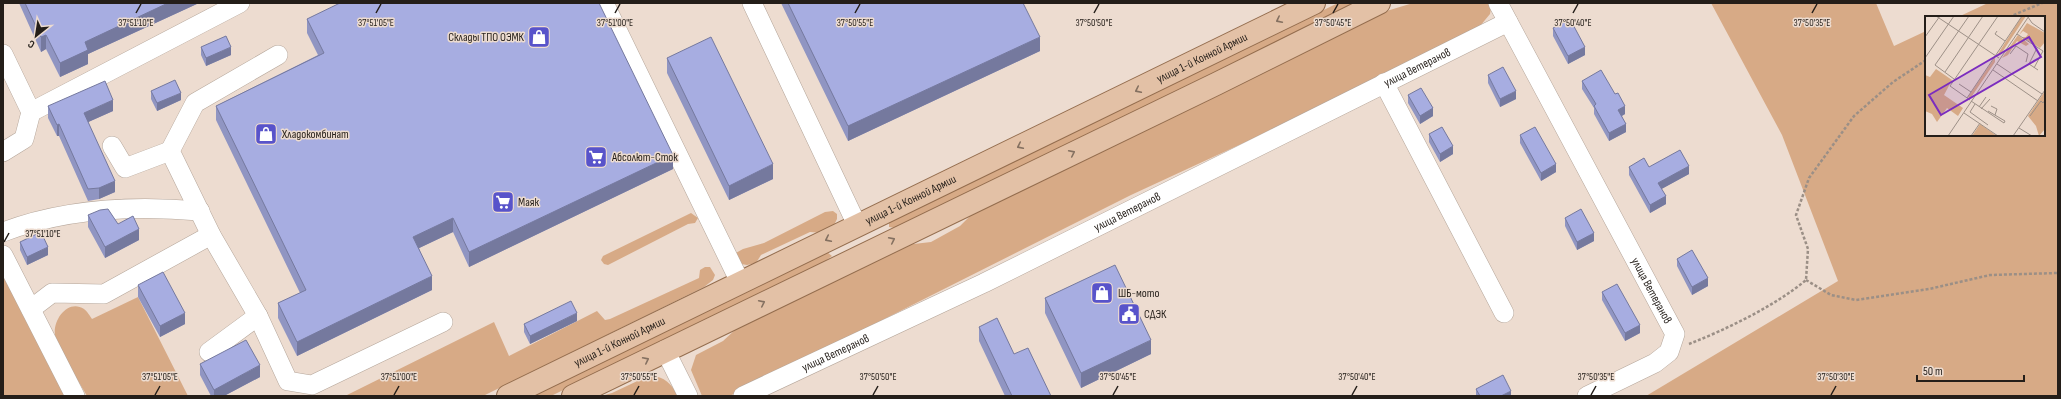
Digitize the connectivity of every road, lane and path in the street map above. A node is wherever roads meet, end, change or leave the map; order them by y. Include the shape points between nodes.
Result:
1 (240, 3) edge
2 (604, 3) edge
3 (752, 3) edge
4 (1314, 3) edge
5 (1379, 3) edge
6 (1498, 3) edge
7 (2042, 3) edge
8 (2011, 16) edge
9 (1508, 22) junction
10 (3, 54) edge
11 (278, 55) dead end
12 (1925, 61) edge
13 (1384, 83) junction
14 (31, 112) junction
15 (112, 146) dead end
16 (170, 151) junction
17 (3, 152) edge
18 (200, 211) junction
19 (857, 225) junction
20 (3, 232) edge
21 (211, 236) junction
22 (869, 251) junction
23 (3, 255) edge
24 (2058, 273) edge
25 (1806, 280) junction
26 (740, 282) junction
27 (31, 309) junction
28 (1504, 313) dead end
29 (258, 316) junction
30 (443, 322) dead end
31 (665, 350) junction
32 (209, 352) dead end
33 (1669, 352) junction
34 (75, 396) edge
35 (508, 396) edge
36 (573, 396) edge
37 (688, 396) edge
38 (743, 396) edge
39 (1587, 396) edge

1 - 14 street
2 - 26 street
3 - 19 street
4 -> 19 main road, улица 1-й Конной Армии
22 -> 5 main road via 1209,88
6 - 9 street, улица Ветеранов
7 - 8 path
9 - 13 street, улица Ветеранов
9 - 33 street, улица Ветеранов via 1675,334
10 - 14 street
11 - 16 street via 195,103
12 - 25 path via 1893,82 1854,116 1809,178 1796,215 1808,249
13 - 28 street
13 - 38 street, улица Ветеранов via 984,283
14 - 17 street via 24,139
15 - 16 street via 125,168
16 - 18 street
18 - 20 street via 166,208 90,210 54,216
18 - 21 street
19 - 22 main road
19 -> 26 main road, улица 1-й Конной Армии
21 - 27 street via 104,294 52,293
21 - 29 street
31 -> 22 main road
23 - 27 street
24 - 25 path via 1990,275 1930,289 1856,300 1831,295
25 - 33 path via 1789,294 1708,336
26 - 35 main road, улица 1-й Конной Армии
27 - 34 street
29 - 30 street via 288,381 312,385
29 - 32 street
36 -> 31 main road
31 - 37 street
33 - 39 street via 1655,363

